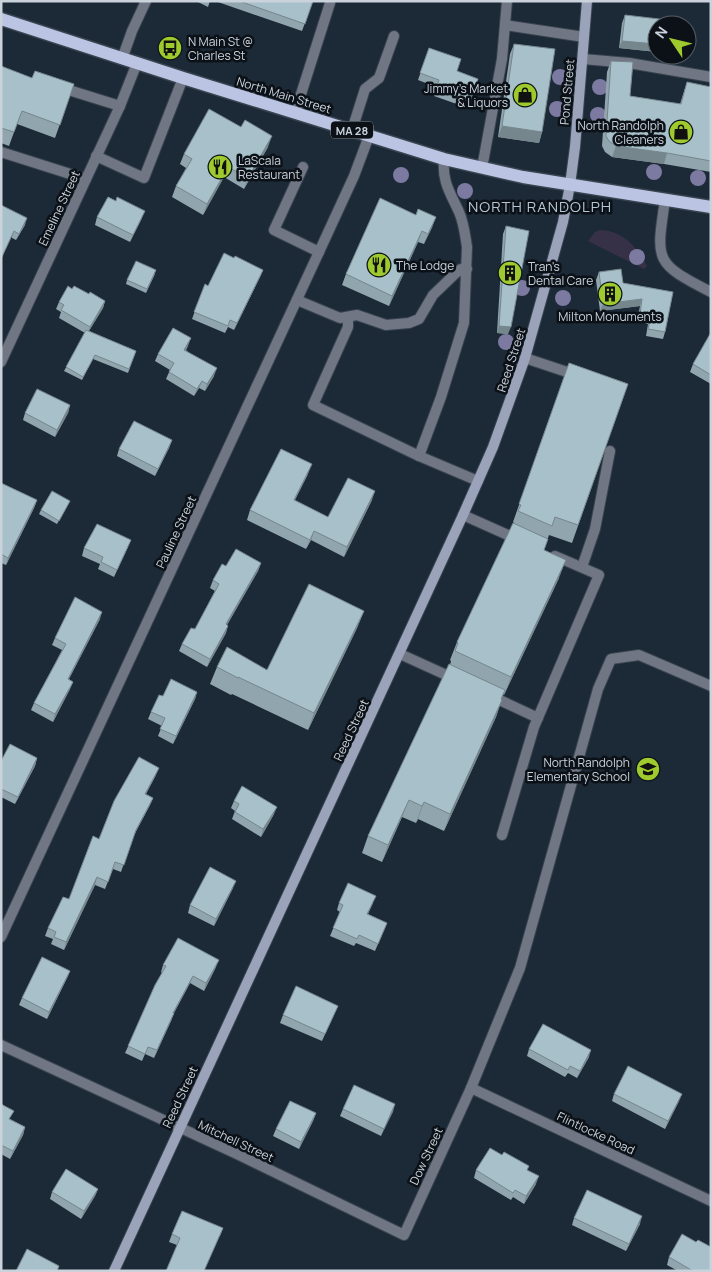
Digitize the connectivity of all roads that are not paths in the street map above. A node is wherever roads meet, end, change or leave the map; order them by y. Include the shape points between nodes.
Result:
1 (146, 1) edge
2 (507, 1) edge
3 (588, 1) edge
4 (330, 3) dead end
5 (1, 19) edge
6 (505, 25) junction
7 (394, 36) dead end
8 (584, 37) junction
9 (122, 58) junction
10 (583, 60) junction
11 (137, 63) junction
12 (711, 77) edge
13 (183, 78) junction
14 (47, 83) edge
15 (120, 106) junction
16 (295, 113) junction
17 (352, 130) junction
18 (369, 136) junction
19 (1, 152) edge
20 (96, 156) junction
21 (444, 159) junction
22 (303, 167) dead end
23 (482, 168) junction
24 (86, 179) junction
25 (570, 185) junction
26 (665, 200) junction
27 (711, 207) edge
28 (319, 252) junction
29 (467, 269) junction
30 (711, 292) edge
31 (297, 300) junction
32 (348, 316) junction
33 (525, 358) junction
34 (1, 362) edge
35 (585, 378) edge
36 (610, 451) edge
37 (419, 456) junction
38 (478, 481) junction
39 (463, 515) junction
40 (531, 545) edge
41 (548, 552) edge
42 (582, 567) junction
43 (400, 654) junction
44 (460, 682) edge
45 (711, 686) edge
46 (478, 690) edge
47 (538, 718) junction
48 (502, 835) dead end
49 (1, 937) edge
50 (1, 1046) edge
51 (471, 1088) junction
52 (180, 1128) junction
53 (711, 1201) edge
54 (404, 1235) joint
55 (114, 1271) edge

1 - 9 street
2 - 6 street
3 - 8 main road, Pond Street
4 - 16 street
5 - 9 main road, North Main Street / MA 28
6 - 8 street
6 - 23 street
7 - 17 street via 380,78 365,89
8 - 10 main road, Pond Street
9 - 11 main road, North Main Street / MA 28
10 - 12 street via 629,63
10 - 25 main road, Pond Street
11 - 13 main road, North Main Street / MA 28
11 - 15 street, Emeline Street
13 - 16 main road, North Main Street / MA 28
13 - 20 street via 144,178
14 - 15 street
15 - 20 street, Emeline Street
16 - 17 main road, North Main Street / MA 28
17 - 18 main road, North Main Street / MA 28
18 - 21 main road, North Main Street / MA 28
18 - 28 street, Pauline Street
19 - 24 street
20 - 24 street, Emeline Street
21 - 23 main road, North Main Street / MA 28
21 - 29 street via 444,181 460,214 466,236
22 - 28 street via 274,230
23 - 25 main road, North Main Street / MA 28
24 - 34 street, Emeline Street
25 - 26 main road, North Main Street / MA 28
25 - 33 main road, Reed Street via 556,249
26 - 27 main road, North Main Street / MA 28
26 - 30 street via 660,240 662,257 673,271
28 - 31 street, Pauline Street
29 - 32 street via 456,273 414,322 386,325 363,316
29 - 37 street via 463,330
31 - 32 street via 334,317
31 - 49 street, Pauline Street
32 - 37 street via 348,327 312,405
33 - 35 street
33 - 38 main road, Reed Street
36 - 42 street via 595,529
37 - 38 street
38 - 39 main road, Reed Street
39 - 40 street
39 - 43 main road, Reed Street
41 - 42 street
42 - 47 street via 599,575
43 - 44 street
43 - 52 main road, Reed Street
45 - 51 street, Dow Street via 639,655 611,659 598,689 520,968
46 - 47 street
47 - 48 street
50 - 52 street, Mitchell Street
51 - 53 street, Flintlocke Road
51 - 54 street, Dow Street
52 - 54 street, Mitchell Street
52 - 55 main road, Reed Street

